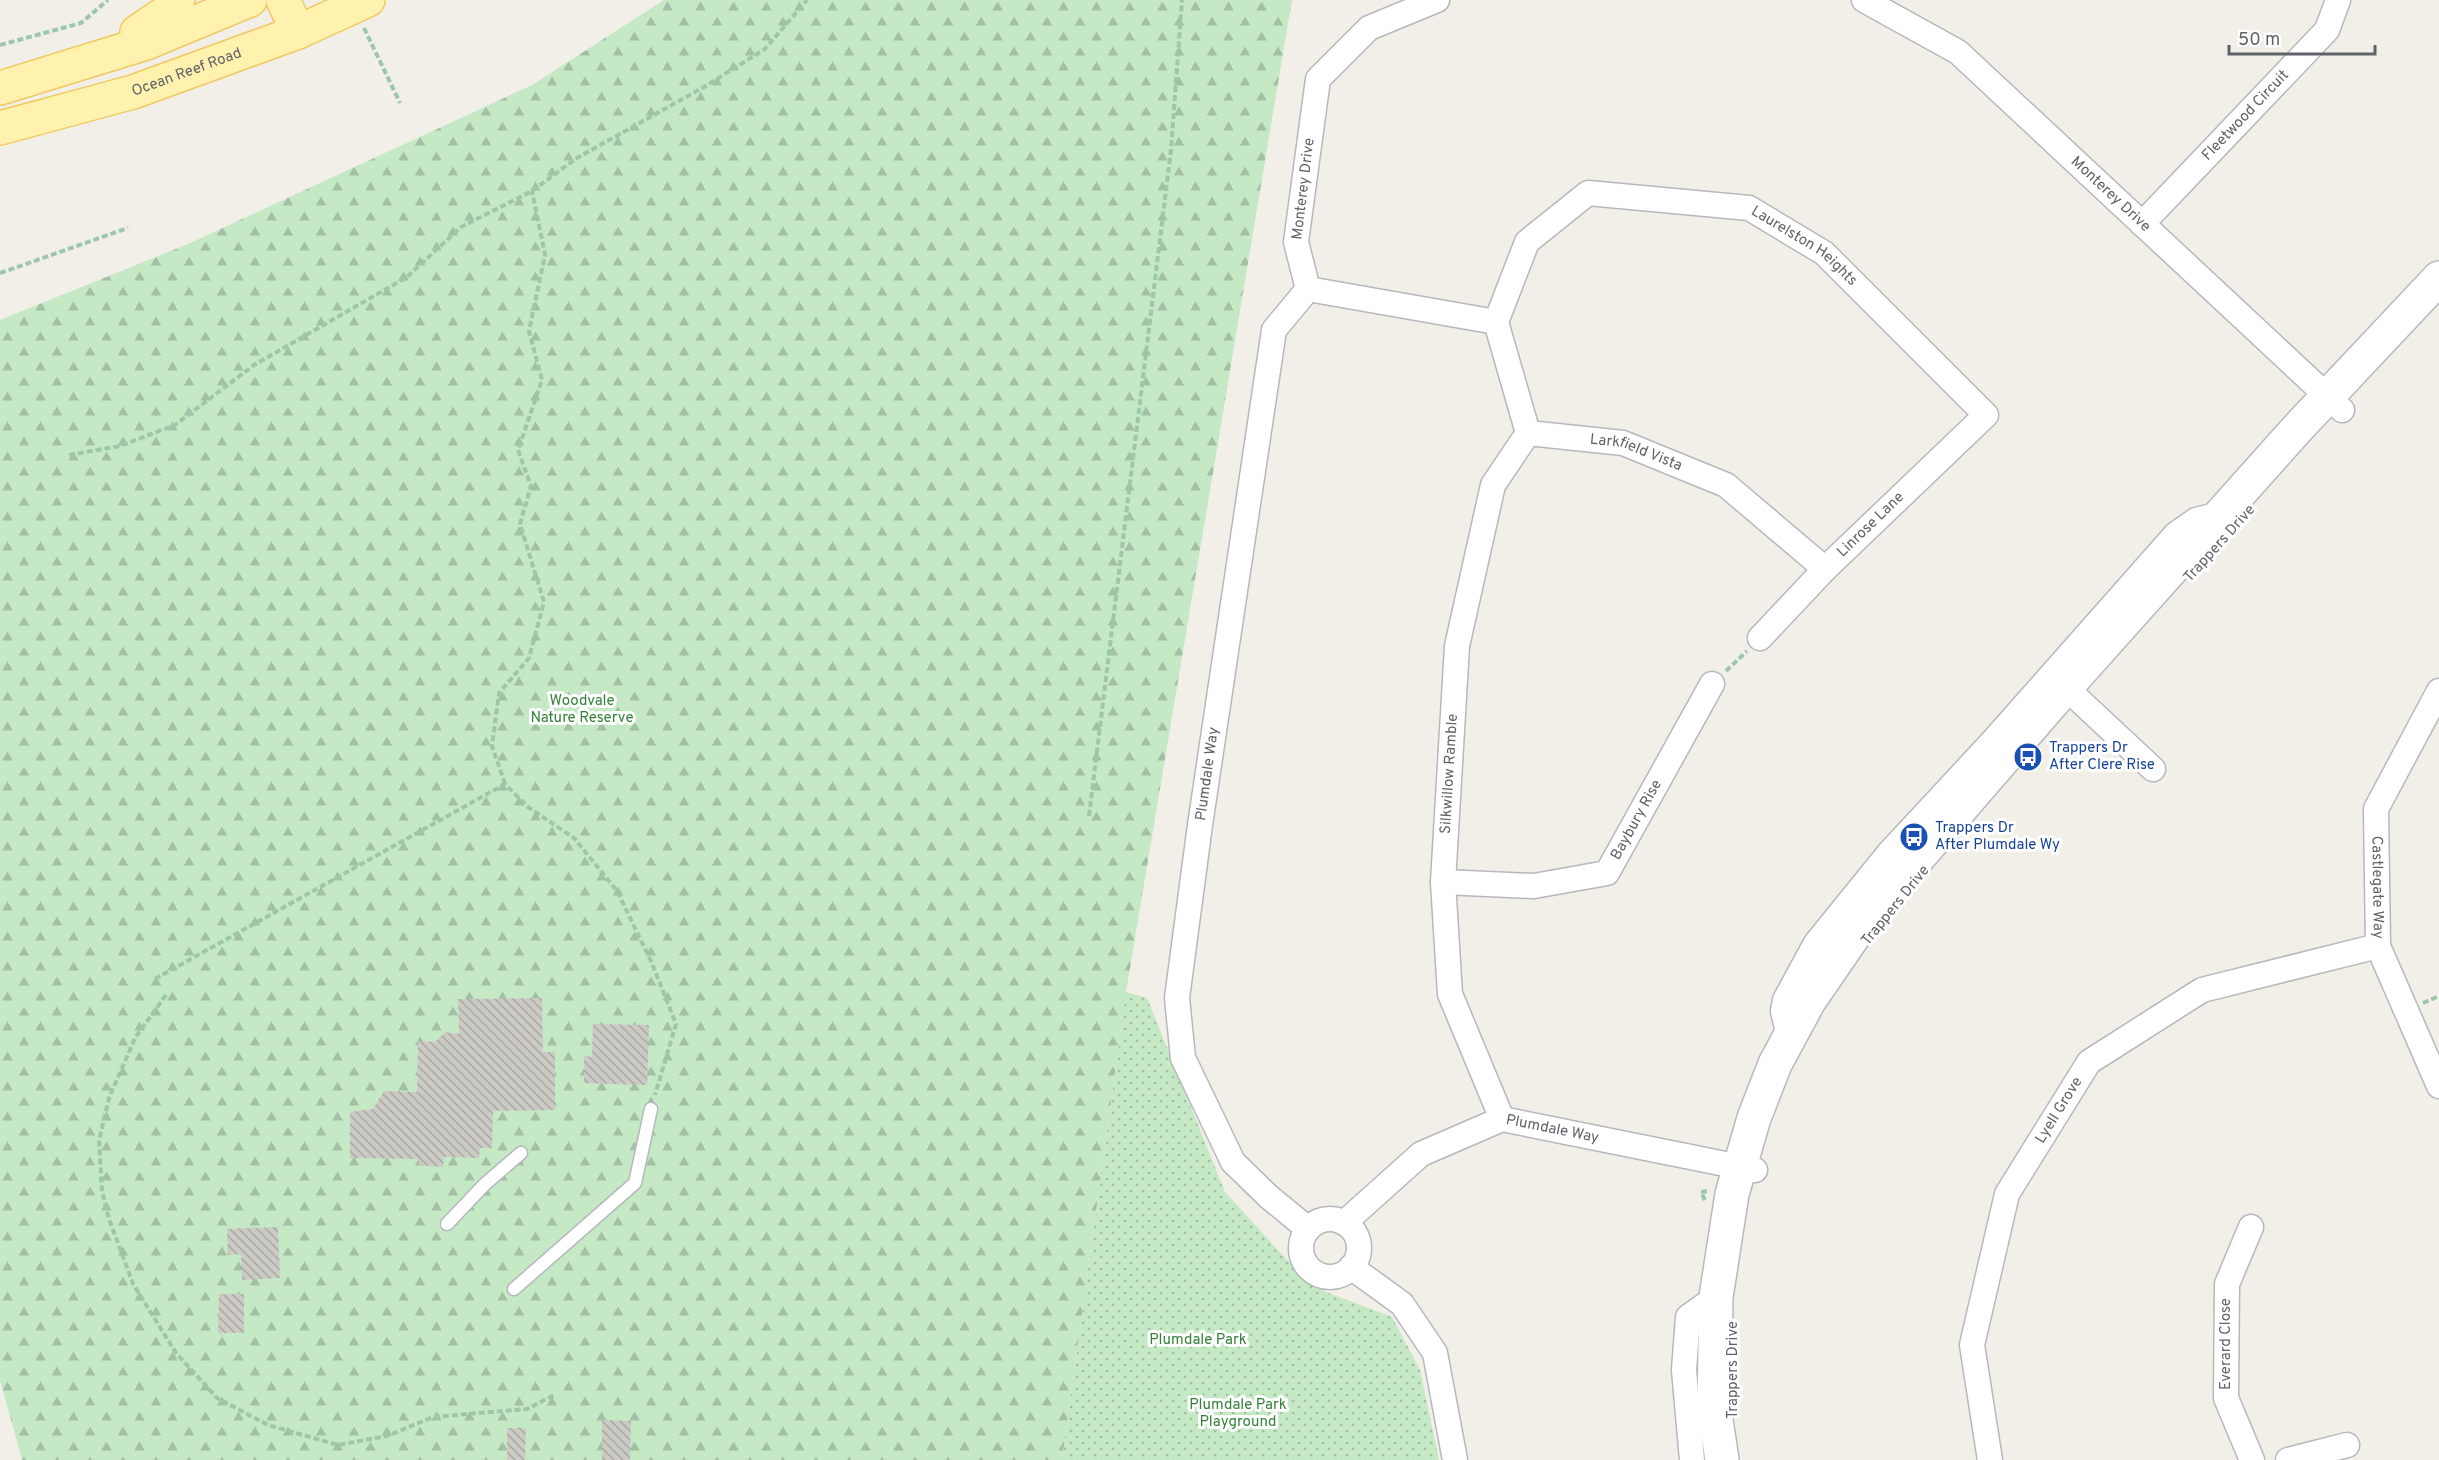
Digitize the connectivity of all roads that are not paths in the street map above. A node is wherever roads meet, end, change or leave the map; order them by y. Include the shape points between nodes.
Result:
1 (178, 0) edge
2 (250, 0) edge
3 (283, 0) edge
4 (1437, 0) edge
5 (1864, 0) edge
6 (2338, 0) edge
7 (350, 10) edge
8 (298, 32) junction
9 (101, 57) junction
10 (0, 88) edge
11 (0, 128) edge
12 (2142, 224) junction
13 (2439, 278) edge
14 (1308, 289) junction
15 (2439, 304) edge
16 (1496, 322) junction
17 (2335, 404) junction
18 (1986, 415) joint
19 (1528, 433) junction
20 (1825, 569) junction
21 (1760, 638) road end
22 (1712, 684) road end
23 (2439, 692) edge
24 (2078, 699) junction
25 (2153, 769) dead end
26 (1443, 882) junction
27 (2378, 946) junction
28 (2439, 1086) edge
29 (651, 1110) road end
30 (1503, 1119) junction
31 (521, 1153) dead end
32 (1747, 1168) junction
33 (1344, 1223) junction
34 (447, 1224) dead end
35 (2251, 1227) dead end
36 (1308, 1229) junction
37 (1352, 1267) junction
38 (514, 1289) dead end
39 (1716, 1297) junction
40 (2347, 1445) dead end
41 (1455, 1460) edge
42 (1692, 1460) edge
43 (1722, 1460) edge
44 (1738, 1460) edge
45 (1990, 1460) edge
46 (2252, 1460) edge
47 (2288, 1460) edge

1 - 9 main road via 171,9
2 - 9 main road via 146,43
3 - 8 main road
4 - 14 street, Monterey Drive via 1369,28 1318,79 1296,242
5 - 12 street, Monterey Drive via 1958,52
6 - 12 street, Fleetwood Circuit via 2327,30
7 - 8 main road, Ocean Reef Road
8 - 11 main road, Ocean Reef Road via 133,92
9 - 10 main road
12 - 17 street, Monterey Drive
13 - 17 main road, Trappers Drive
14 - 16 street
14 - 36 street, Plumdale Way via 1274,330 1177,998 1184,1058 1233,1162
15 - 17 main road, Trappers Drive
16 - 18 street, Laurelston Heights via 1527,242 1588,193 1749,208 1824,253
16 - 19 street
17 - 24 main road, Trappers Drive
17 - 32 main road, Trappers Drive via 2223,513 2052,702 1866,918 1809,1001 1775,1064
18 - 20 street, Linrose Lane
19 - 20 street, Larkfield Vista via 1623,443 1726,485
19 - 26 street, Silkwillow Ramble via 1493,485 1457,646
20 - 21 street, Linrose Lane
22 - 26 street, Baybury Rise via 1606,873 1534,886
23 - 27 street, Castlegate Way via 2376,809
24 - 25 street
24 - 32 main road, Trappers Drive via 1916,879 1837,983
26 - 30 street, Silkwillow Ramble via 1450,994
27 - 28 street, Castlegate Way
27 - 45 street, Lyell Grove via 2202,990 2089,1062 2007,1194 1972,1345
29 - 38 lane via 635,1183
30 - 32 street, Plumdale Way
30 - 33 street, Plumdale Way via 1421,1154
31 - 34 lane
32 - 39 main road, Trappers Drive via 1732,1194
32 - 44 main road, Trappers Drive via 1734,1293 1731,1397
33 - 36 street via 1325,1219
33 - 37 street via 1359,1243
35 - 46 street, Everard Close via 2227,1284 2226,1398
36 - 37 street via 1301,1247 1307,1266 1324,1276 1344,1273
37 - 41 street via 1402,1304 1435,1353
39 - 42 street via 1688,1317 1684,1370
39 - 43 main road, Trappers Drive via 1714,1407
40 - 47 street

